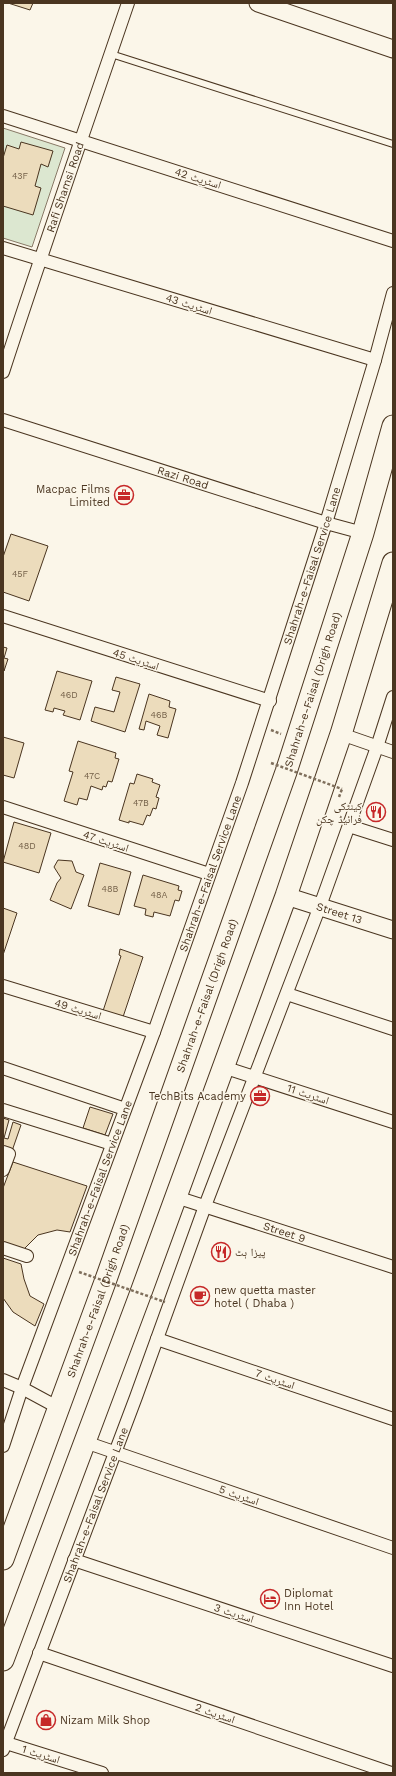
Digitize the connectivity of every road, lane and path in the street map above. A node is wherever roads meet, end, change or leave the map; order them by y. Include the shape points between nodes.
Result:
1 (128, 3) edge
2 (258, 3) edge
3 (393, 50) edge
4 (111, 54) junction
5 (3, 116) edge
6 (82, 142) junction
7 (393, 144) edge
8 (393, 241) edge
9 (3, 248) edge
10 (39, 259) junction
11 (393, 293) edge
12 (375, 360) junction
13 (3, 372) edge
14 (3, 420) edge
15 (393, 426) edge
16 (326, 523) junction
17 (363, 533) junction
18 (393, 563) edge
19 (3, 616) edge
20 (393, 697) edge
21 (270, 701) junction
22 (341, 734) junction
23 (377, 747) junction
24 (393, 752) edge
25 (272, 763) dead end
26 (342, 789) dead end
27 (3, 808) edge
28 (349, 826) junction
29 (393, 840) edge
30 (209, 874) junction
31 (286, 896) junction
32 (320, 906) junction
33 (393, 930) edge
34 (3, 986) edge
35 (287, 994) junction
36 (393, 1029) edge
37 (154, 1032) junction
38 (223, 1067) junction
39 (3, 1068) edge
40 (255, 1077) junction
41 (125, 1109) junction
42 (3, 1110) edge
43 (393, 1122) edge
44 (112, 1144) junction
45 (3, 1152) edge
46 (3, 1170) edge
47 (176, 1197) junction
48 (205, 1206) junction
49 (3, 1248) edge
50 (27, 1256) dead end
51 (393, 1268) edge
52 (79, 1272) dead end
53 (165, 1302) dead end
54 (157, 1340) junction
55 (3, 1380) edge
56 (22, 1388) junction
57 (59, 1408) junction
58 (393, 1419) edge
59 (85, 1442) junction
60 (3, 1446) edge
61 (115, 1452) junction
62 (10, 1522) edge
63 (393, 1548) edge
64 (3, 1559) edge
65 (74, 1560) junction
66 (39, 1653) junction
67 (3, 1660) edge
68 (393, 1666) edge
69 (4, 1745) edge
70 (102, 1773) edge
71 (391, 1773) edge

1 - 4 street, Rafi Shamsi Road
2 - 3 main road
4 - 6 street, Rafi Shamsi Road
4 - 7 lane
5 - 6 street, اسٹریٹ 42
6 - 8 street, اسٹریٹ 42
6 - 10 street, Rafi Shamsi Road
9 - 10 street, اسٹریٹ 43
10 - 12 street, اسٹریٹ 43
10 - 13 street, Rafi Shamsi Road
11 - 12 street, Shahrah-e-Faisal Service Lane
12 - 16 street, Shahrah-e-Faisal Service Lane
14 - 16 street, Razi Road
15 - 17 highway, Shahrah-e-Faisal (Drigh Road)
16 - 17 street, Razi Road
16 - 21 street, Shahrah-e-Faisal Service Lane
17 - 57 highway, Shahrah-e-Faisal (Drigh Road) via 286,772
18 - 22 highway
19 - 21 street, اسٹریٹ 45
20 - 23 street, Shahrah-e-Faisal Service Lane
21 - 30 street, Shahrah-e-Faisal Service Lane
22 - 23 street
22 - 31 highway
23 - 24 street
23 - 28 street, Shahrah-e-Faisal Service Lane
25 - 26 path, bridge
27 - 30 street, اسٹریٹ 47
28 - 29 street
28 - 32 street, Shahrah-e-Faisal Service Lane
30 - 37 street, Shahrah-e-Faisal Service Lane
31 - 32 main road, Street 13
31 - 38 highway
32 - 33 main road, Street 13
32 - 35 street, Shahrah-e-Faisal Service Lane
34 - 37 street, اسٹریٹ 49
35 - 36 street
35 - 40 street, Shahrah-e-Faisal Service Lane
37 - 41 street, Shahrah-e-Faisal Service Lane
38 - 40 street, اسٹریٹ 11
38 - 47 highway
39 - 41 street
40 - 43 street, اسٹریٹ 11
40 - 48 street, Shahrah-e-Faisal Service Lane
41 - 44 street, Shahrah-e-Faisal Service Lane
42 - 44 street
44 - 56 street, Shahrah-e-Faisal Service Lane
45 - 46 street via 9,1154
47 - 48 street, Street 9
47 - 59 highway
48 - 51 street, Street 9
48 - 54 street, Shahrah-e-Faisal Service Lane
49 - 50 street
52 - 53 path, bridge
54 - 58 street, اسٹریٹ 7
54 - 61 street, Shahrah-e-Faisal Service Lane
55 - 56 street
56 - 57 street
56 - 60 street, Shahrah-e-Faisal Service Lane
57 - 62 highway, Shahrah-e-Faisal (Drigh Road)
59 - 61 street, اسٹریٹ 5
59 - 67 highway
61 - 63 street, اسٹریٹ 5
61 - 65 street, Shahrah-e-Faisal Service Lane
62 - 64 highway, Shahrah-e-Faisal (Drigh Road)
65 - 66 street, Shahrah-e-Faisal Service Lane
65 - 68 street, اسٹریٹ 3
66 - 69 street, Shahrah-e-Faisal Service Lane
66 - 71 street, اسٹریٹ 2
69 - 70 street, اسٹریٹ 1

